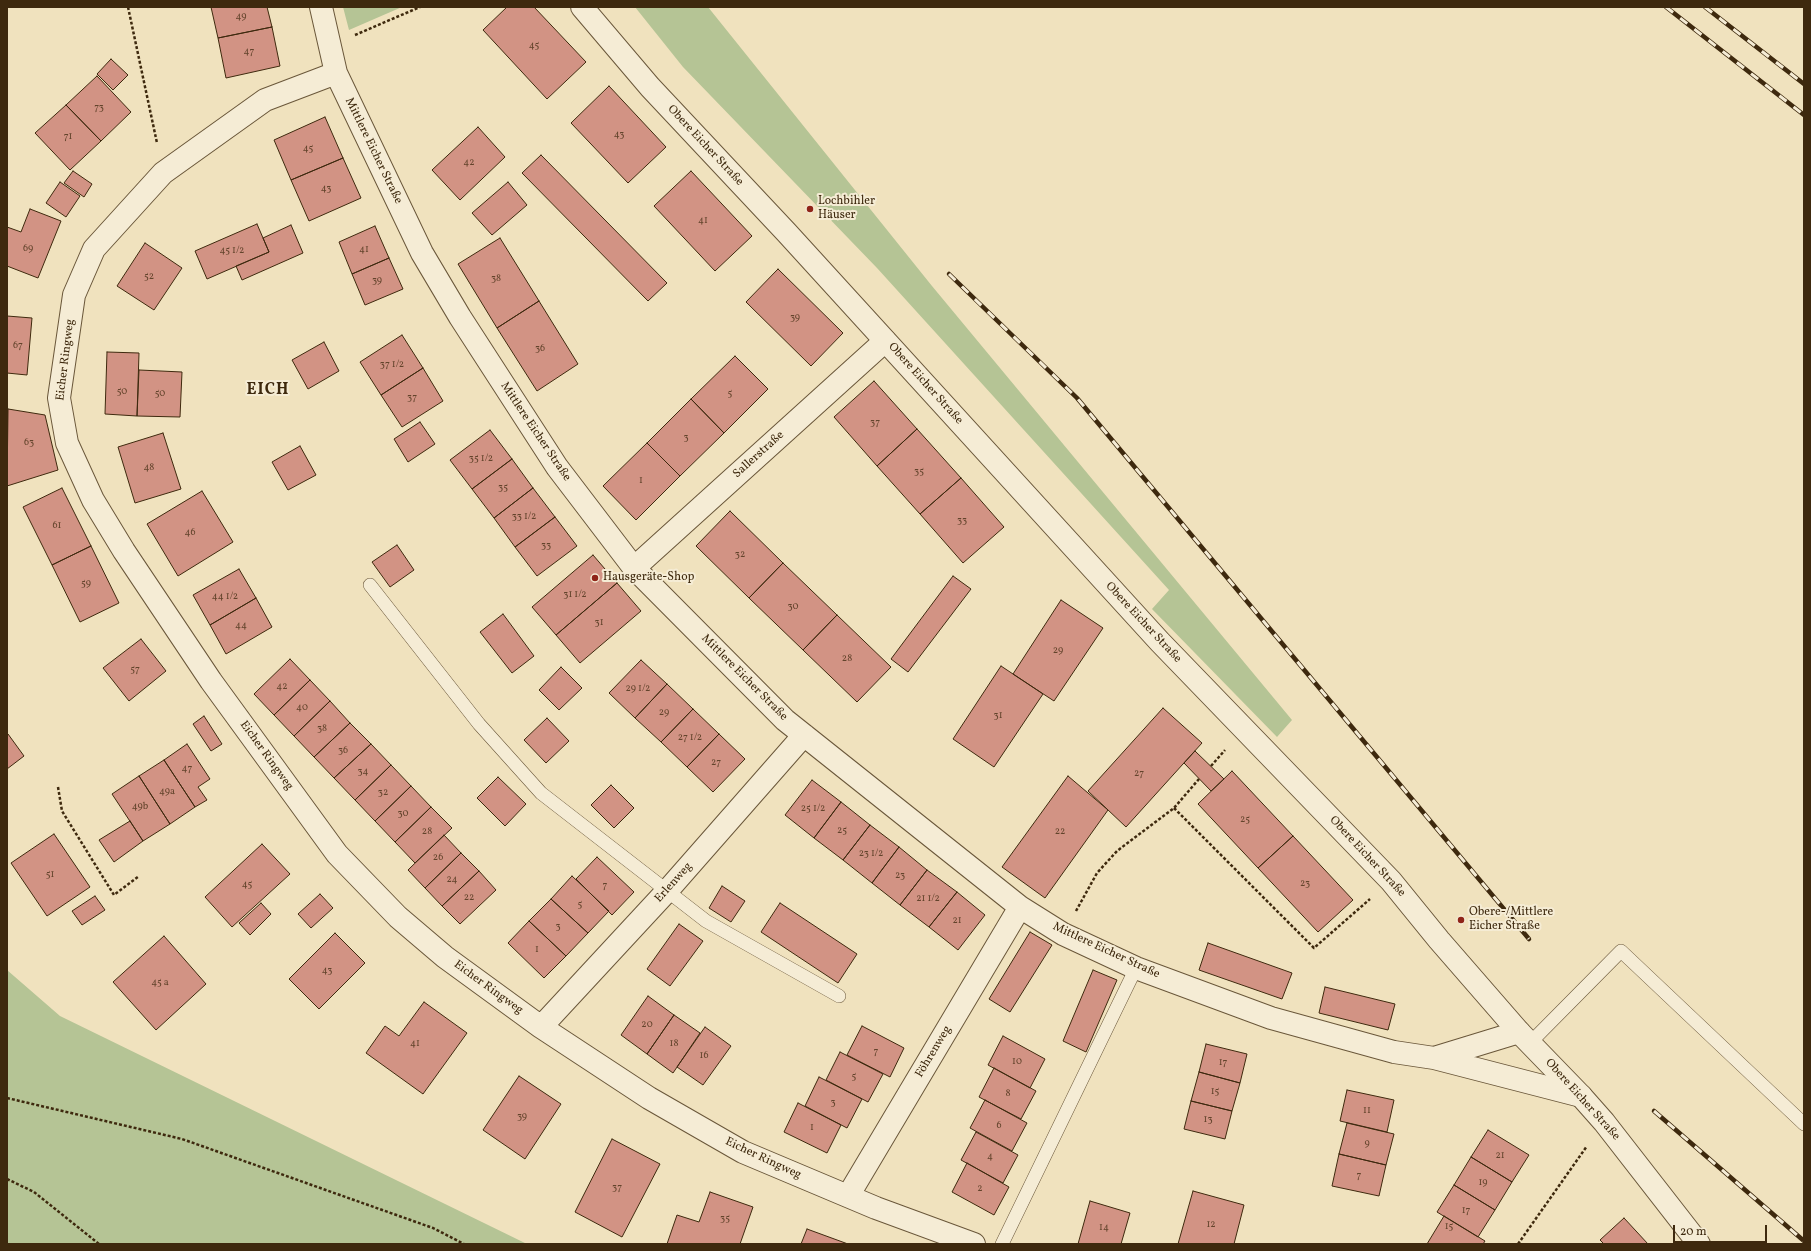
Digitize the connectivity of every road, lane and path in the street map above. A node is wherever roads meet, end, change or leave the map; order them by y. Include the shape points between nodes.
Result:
1 (128, 7) edge
2 (321, 7) edge
3 (420, 7) edge
4 (582, 7) edge
5 (329, 46) junction
6 (336, 73) junction
7 (163, 173) junction
8 (885, 341) junction
9 (634, 568) junction
10 (370, 585) dead end
11 (804, 736) junction
12 (1200, 779) dead end
13 (58, 787) dead end
14 (1174, 808) junction
15 (139, 876) dead end
16 (1391, 881) junction
17 (667, 891) junction
18 (1020, 907) junction
19 (1063, 934) junction
20 (1136, 968) junction
21 (839, 996) dead end
22 (541, 1026) junction
23 (1524, 1037) junction
24 (1434, 1058) junction
25 (1581, 1096) junction
26 (7, 1098) edge
27 (1604, 1122) junction
28 (1804, 1124) edge
29 (7, 1179) edge
30 (848, 1196) junction
31 (100, 1244) edge
32 (464, 1244) edge
33 (974, 1244) edge
34 (1002, 1244) edge
35 (1518, 1244) edge
36 (1699, 1244) edge

1 - 7 path
2 - 5 street, Mittlere Eicher Straße
3 - 5 path
4 - 8 street, Obere Eicher Straße via 650,87
5 - 6 street, Mittlere Eicher Straße
6 - 7 street, Eicher Ringweg via 265,100
6 - 9 street, Mittlere Eicher Straße via 422,253 460,317 557,467
7 - 22 street, Eicher Ringweg via 94,249 74,295 59,398 67,443 93,500 124,551 211,680 337,854 398,917 427,942
8 - 9 street, Sallerstraße
8 - 16 street, Obere Eicher Straße via 1160,642
9 - 11 street, Mittlere Eicher Straße
10 - 17 lane via 479,724 541,793
11 - 17 street, Erlenweg
11 - 18 street, Mittlere Eicher Straße
12 - 14 path
13 - 15 path via 62,811 114,895
14 - 16 path via 1314,948
14 - 19 path via 1117,851 1097,873
16 - 23 street, Obere Eicher Straße
17 - 21 lane via 706,921
17 - 22 street, Erlenweg
18 - 19 street, Mittlere Eicher Straße
18 - 30 street, Föhrenweg
19 - 20 street, Mittlere Eicher Straße
20 - 24 street, Mittlere Eicher Straße via 1271,1018 1394,1052
20 - 34 lane
22 - 30 street, Eicher Ringweg via 649,1098 743,1152
23 - 24 street, Mittlere Eicher Straße
23 - 25 street, Obere Eicher Straße
23 - 28 lane via 1621,951
24 - 25 street, Mittlere Eicher Straße
25 - 27 street, Obere Eicher Straße
26 - 32 path via 182,1139 432,1228
27 - 35 path
27 - 36 street, Obere Eicher Straße
29 - 31 path via 34,1192
30 - 33 street, Eicher Ringweg

